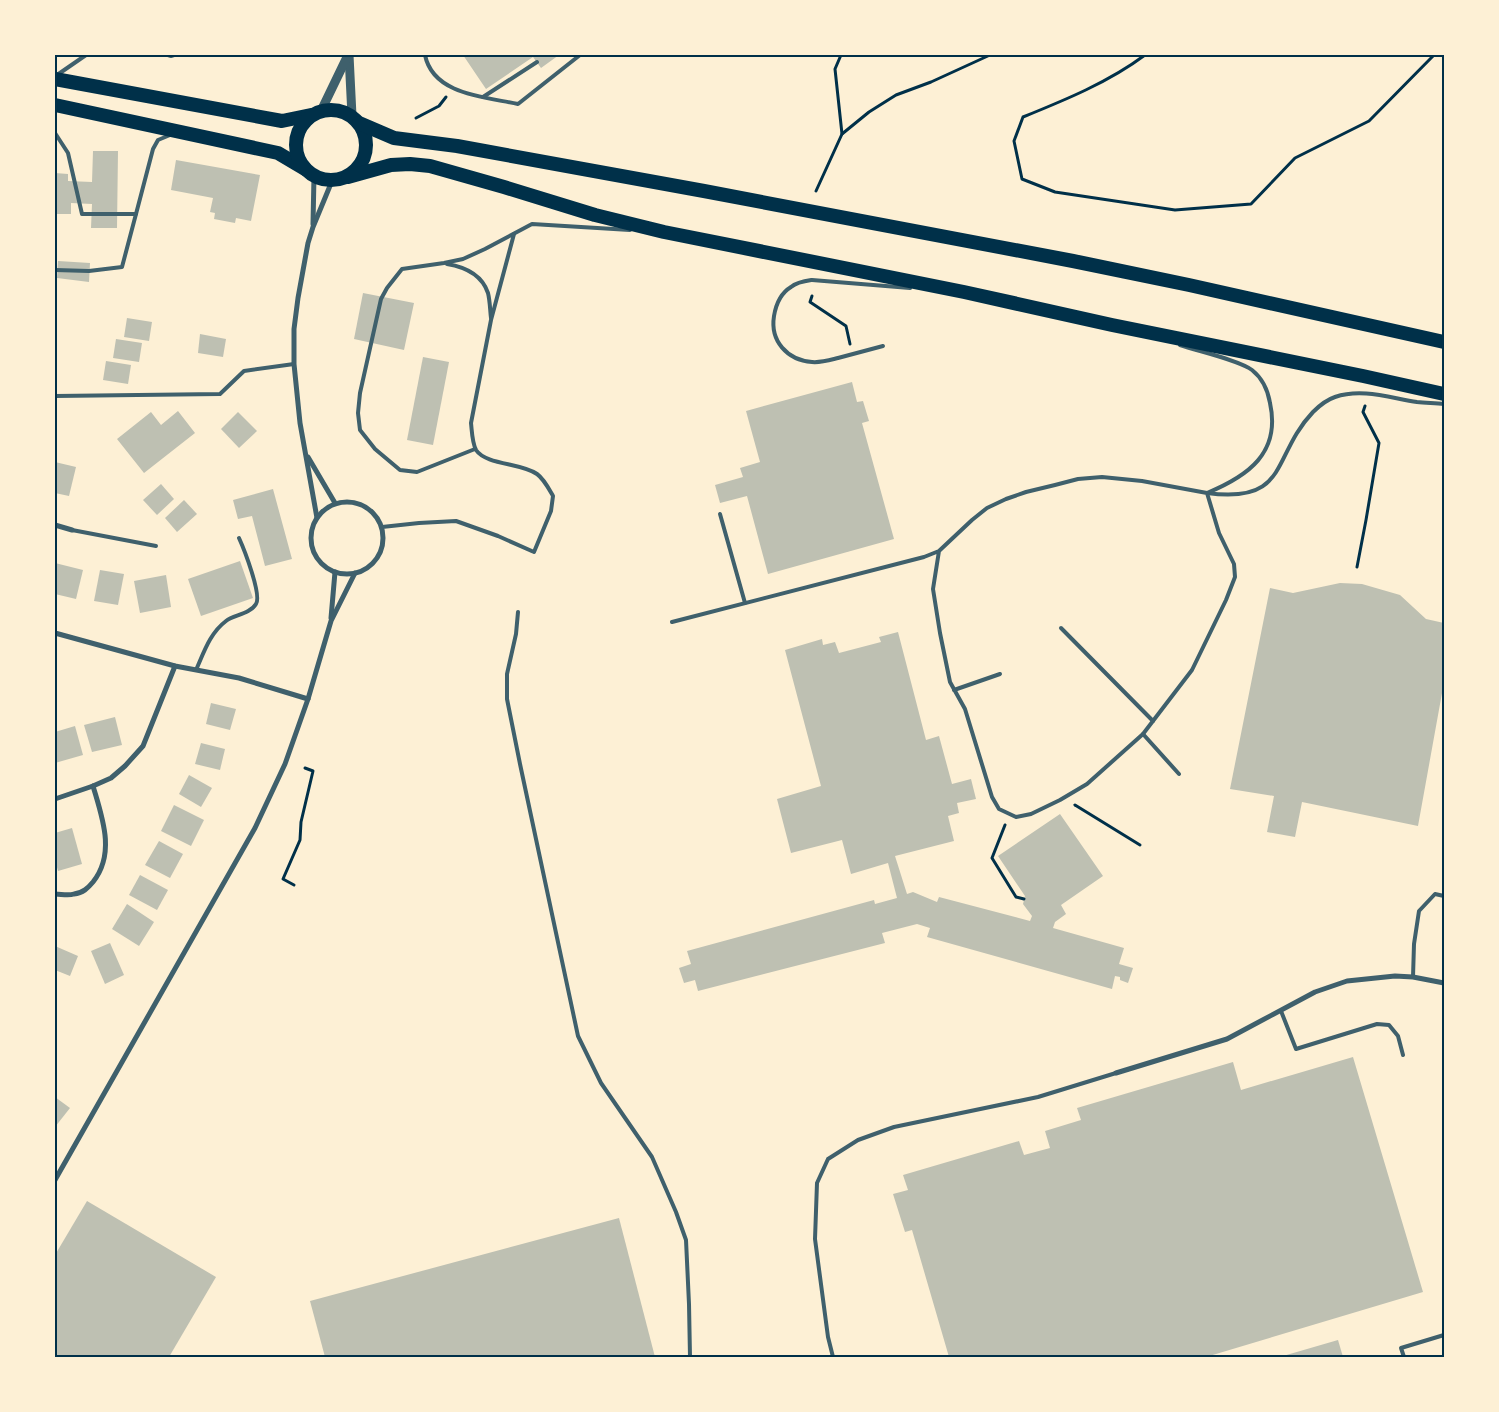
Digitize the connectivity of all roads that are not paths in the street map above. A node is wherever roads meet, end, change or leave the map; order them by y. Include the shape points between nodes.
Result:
1 (86, 55) edge
2 (168, 55) edge
3 (174, 55) edge
4 (348, 55) edge
5 (425, 55) edge
6 (580, 55) edge
7 (537, 62) dead end
8 (55, 78) edge
9 (483, 97) junction
10 (55, 106) edge
11 (316, 113) junction
12 (355, 119) junction
13 (180, 132) junction
14 (55, 133) edge
15 (309, 172) junction
16 (348, 177) junction
17 (332, 181) junction
18 (136, 214) junction
19 (313, 227) junction
20 (664, 232) junction
21 (514, 234) junction
22 (444, 263) junction
23 (55, 270) edge
24 (964, 292) junction
25 (491, 320) junction
26 (1112, 324) junction
27 (1167, 341) dead end
28 (1444, 342) edge
29 (1176, 344) dead end
30 (883, 346) dead end
31 (294, 364) junction
32 (1444, 394) edge
33 (55, 396) edge
34 (1444, 404) edge
35 (475, 448) junction
36 (306, 454) junction
37 (1207, 493) junction
38 (334, 503) junction
39 (720, 514) dead end
40 (317, 518) junction
41 (55, 525) edge
42 (382, 527) junction
43 (72, 530) joint
44 (239, 538) dead end
45 (156, 546) dead end
46 (939, 551) junction
47 (335, 572) junction
48 (355, 573) junction
49 (745, 603) junction
50 (518, 612) dead end
51 (330, 621) junction
52 (672, 622) dead end
53 (1061, 628) dead end
54 (55, 633) edge
55 (175, 666) junction
56 (196, 670) junction
57 (1000, 674) dead end
58 (954, 690) junction
59 (308, 699) junction
60 (1153, 721) junction
61 (1143, 734) junction
62 (1178, 774) dead end
63 (94, 786) junction
64 (55, 799) edge
65 (55, 894) edge
66 (1444, 896) edge
67 (1414, 978) junction
68 (1444, 983) edge
69 (1281, 1011) junction
70 (1403, 1055) dead end
71 (1116, 1073) joint
72 (55, 1179) edge
73 (1444, 1335) edge
74 (690, 1357) edge
75 (833, 1357) edge
76 (1404, 1357) edge

1 - 8 lane
2 - 3 lane
4 - 11 street
4 - 12 street
5 - 9 lane via 426,62 440,81 453,89
6 - 9 lane via 518,104
7 - 9 lane
8 - 11 highway via 282,121
10 - 13 highway
11 - 12 highway via 337,110
11 - 15 highway via 300,128 295,143 298,158
12 - 16 highway via 365,133 366,148 360,166
12 - 28 highway via 394,138 457,146 1073,261
13 - 15 highway via 278,153
13 - 18 lane via 158,140 153,149
14 - 18 lane via 68,153 82,214
15 - 17 highway
15 - 19 street
16 - 17 highway
16 - 20 highway via 391,165 430,166
17 - 19 street
18 - 23 lane via 122,267 89,271
19 - 31 street via 302,269 294,329
20 - 21 lane via 532,224
20 - 24 highway
21 - 22 lane via 463,259
21 - 25 lane
22 - 25 lane via 460,266 482,281 488,294
22 - 35 lane via 402,269 381,299 360,393 360,430 400,470 417,472
24 - 26 highway
24 - 30 lane via 812,280 790,287 775,308 773,321 778,344 794,358 814,363
25 - 35 lane via 471,424
26 - 27 lane
26 - 32 highway
29 - 37 lane via 1252,370 1263,383 1273,415 1272,434 1253,467
31 - 33 lane via 244,371 220,394
31 - 36 street
34 - 37 lane via 1366,393 1333,398 1308,417 1278,471 1267,484 1239,495
35 - 42 lane via 489,459 528,468 539,475 553,496 551,511 534,552 456,521
36 - 38 street
36 - 40 street
37 - 46 lane via 1142,481 1102,477 1078,479 1026,492 988,508
37 - 60 lane via 1219,533 1234,564 1235,577 1192,670
38 - 40 street
38 - 42 street via 350,501 366,506 376,514
39 - 49 lane
40 - 47 street via 312,530 314,552
41 - 43 street
42 - 48 street via 384,542 380,555 367,568
43 - 45 lane
44 - 56 lane via 258,596 256,604 227,620 215,631
46 - 49 lane
46 - 58 lane via 932,589
47 - 48 street
47 - 51 street
48 - 51 street
49 - 52 lane
50 - 74 lane via 507,674 507,699 578,1036 601,1083 652,1157 686,1240
51 - 59 street
53 - 60 lane
54 - 55 street
55 - 56 street
55 - 63 street via 143,746 111,778
56 - 59 street via 239,678
57 - 58 lane
58 - 61 lane via 965,709 992,797 999,809 1016,817 1031,814 1087,784
59 - 72 street via 285,764 255,828
60 - 61 lane
61 - 62 lane
63 - 64 street
63 - 65 street via 105,831 106,854 99,874 88,889 75,894
66 - 67 lane via 1435,894 1420,911 1414,944
67 - 68 street
67 - 69 street via 1347,981 1315,992
69 - 70 lane via 1296,1049 1377,1024 1389,1024 1398,1036
69 - 71 street via 1227,1039
71 - 75 lane via 1038,1097 894,1127 858,1140 828,1159 817,1184 815,1239
73 - 76 lane via 1401,1348

